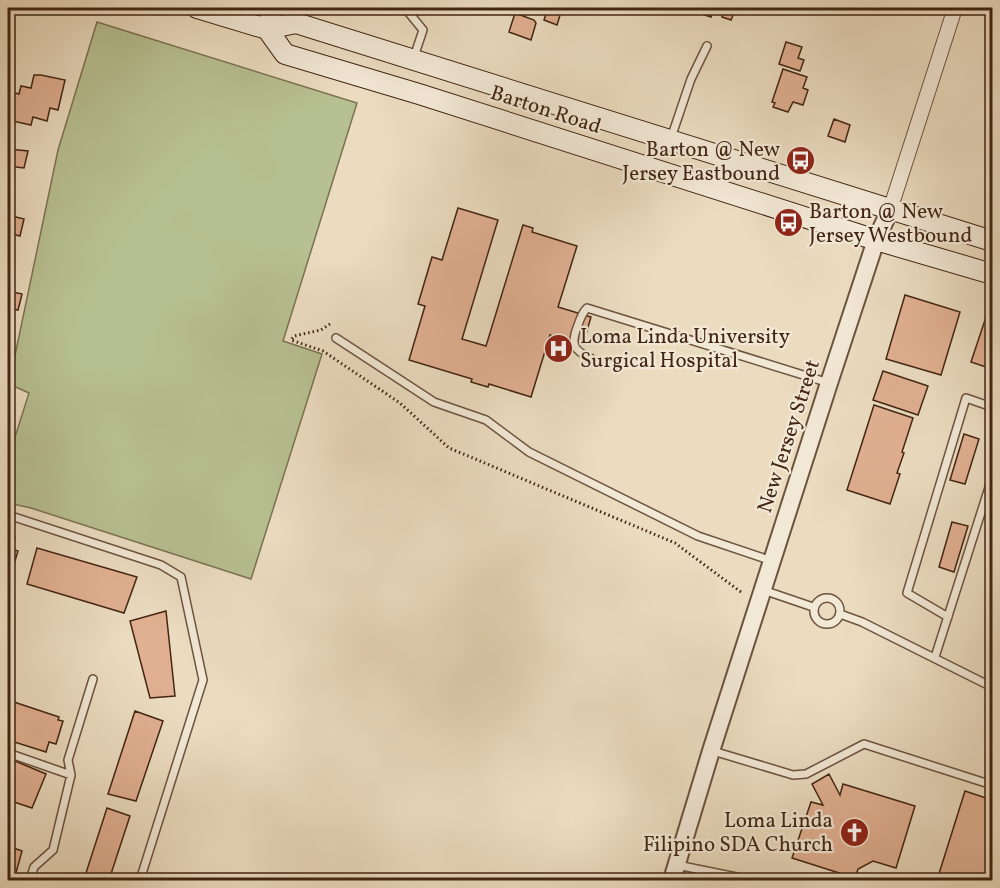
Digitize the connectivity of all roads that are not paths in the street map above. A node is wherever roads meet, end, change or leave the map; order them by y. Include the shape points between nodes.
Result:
1 (197, 8) edge
2 (273, 8) edge
3 (405, 8) edge
4 (955, 8) edge
5 (267, 28) junction
6 (706, 46) dead end
7 (414, 60) junction
8 (670, 141) junction
9 (890, 210) junction
10 (876, 240) junction
11 (993, 241) edge
12 (993, 274) edge
13 (336, 338) dead end
14 (592, 359) dead end
15 (829, 383) junction
16 (993, 407) edge
17 (993, 478) edge
18 (8, 515) edge
19 (772, 561) junction
20 (763, 590) junction
21 (813, 607) junction
22 (840, 614) junction
23 (948, 617) junction
24 (936, 657) junction
25 (93, 679) dead end
26 (993, 687) edge
27 (711, 751) junction
28 (8, 753) edge
29 (71, 775) junction
30 (993, 785) edge
31 (675, 873) edge
32 (30, 880) edge
33 (140, 880) edge
34 (751, 880) edge

1 - 5 main road, Barton Road
2 - 5 main road
3 - 7 lane via 423,30
4 - 9 street, New Jersey Street
5 - 7 main road, Barton Road via 296,23
5 - 10 main road, Barton Road via 285,54
6 - 8 lane
7 - 8 main road, Barton Road
8 - 9 main road, Barton Road
9 - 10 street, New Jersey Street
9 - 11 main road, Barton Road
10 - 12 main road, Barton Road
10 - 15 street, New Jersey Street
13 - 19 lane via 434,402 486,420 529,452 698,536
14 - 15 lane via 578,352 574,345 587,308
15 - 19 street, New Jersey Street
16 - 23 lane via 966,398 907,593
17 - 23 lane
18 - 33 lane via 161,565 181,577 203,680
19 - 20 street, New Jersey Street
20 - 21 lane
20 - 27 street, New Jersey Street
21 - 22 lane via 814,615 822,623 831,623
21 - 22 lane via 818,600 828,597 837,602
22 - 24 lane
23 - 24 lane
24 - 26 lane
25 - 29 lane via 68,760
27 - 30 lane via 793,776 806,774 864,744
27 - 31 street, New Jersey Street
28 - 29 lane
29 - 32 lane via 53,850 34,867
31 - 34 lane

